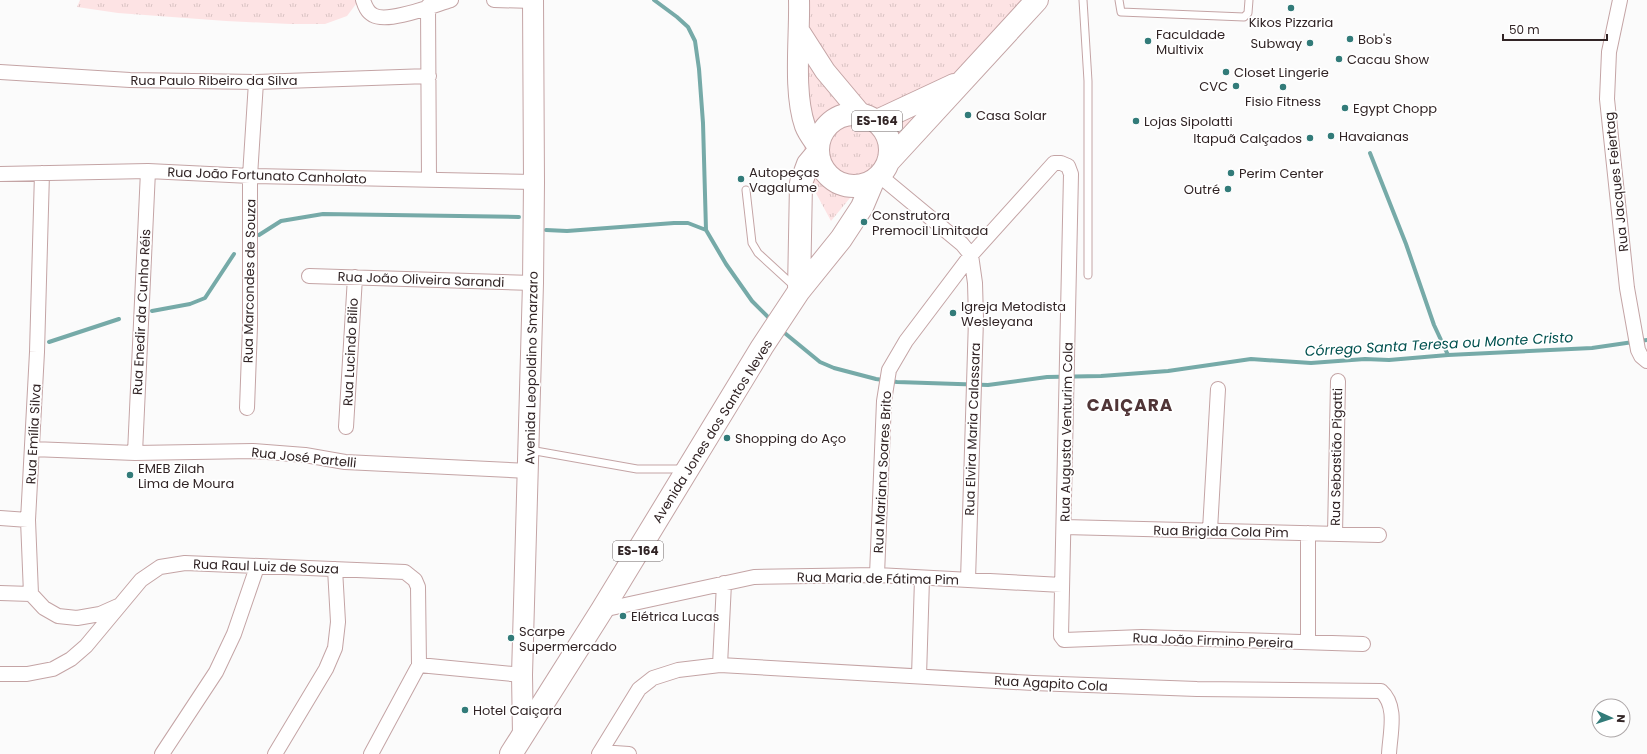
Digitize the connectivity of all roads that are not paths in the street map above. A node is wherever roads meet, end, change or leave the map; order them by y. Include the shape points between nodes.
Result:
1 (363, 0) edge
2 (451, 0) edge
3 (494, 0) edge
4 (533, 0) edge
5 (799, 0) edge
6 (1037, 0) edge
7 (1084, 0) edge
8 (1119, 0) edge
9 (1249, 0) edge
10 (1620, 0) edge
11 (428, 6) junction
12 (800, 32) junction
13 (0, 72) edge
14 (429, 76) junction
15 (964, 80) junction
16 (256, 82) junction
17 (869, 117) junction
18 (818, 150) junction
19 (1054, 163) joint
20 (148, 171) junction
21 (881, 172) junction
22 (42, 173) junction
23 (0, 174) edge
24 (250, 176) junction
25 (429, 180) junction
26 (534, 182) junction
27 (746, 190) dead end
28 (971, 255) junction
29 (1088, 275) dead end
30 (309, 276) dead end
31 (355, 277) junction
32 (533, 283) junction
33 (800, 291) junction
34 (1647, 361) edge
35 (1338, 381) dead end
36 (1218, 389) dead end
37 (247, 408) dead end
38 (346, 427) dead end
39 (32, 449) junction
40 (529, 450) junction
41 (135, 453) junction
42 (688, 469) junction
43 (529, 471) junction
44 (0, 518) edge
45 (28, 520) junction
46 (1064, 527) junction
47 (1210, 530) junction
48 (1308, 533) junction
49 (1335, 534) junction
50 (1379, 535) dead end
51 (257, 568) junction
52 (335, 569) junction
53 (877, 575) junction
54 (922, 579) junction
55 (968, 580) junction
56 (724, 583) junction
57 (1062, 585) junction
58 (0, 593) edge
59 (31, 594) junction
60 (122, 604) junction
61 (602, 610) junction
62 (1064, 640) joint
63 (1308, 642) junction
64 (1363, 644) dead end
65 (419, 665) junction
66 (720, 665) junction
67 (0, 674) edge
68 (522, 675) junction
69 (919, 676) junction
70 (523, 735) junction
71 (600, 753) edge
72 (162, 754) edge
73 (275, 754) edge
74 (371, 754) edge
75 (511, 754) edge
76 (629, 754) edge
77 (1389, 754) edge

1 - 11 street via 366,9 379,17 396,16
2 - 11 street
3 - 4 street
4 - 26 street, Avenida Leopoldino Smarzaro
5 - 12 street
6 - 15 highway, Avenida Jones dos Santos Neves / ES-164
7 - 29 lane via 1088,82
8 - 9 lane via 1120,12 1244,17 1248,13
10 - 34 street, Rua Jacques Feiertag via 1609,52 1607,99 1626,288 1638,350
11 - 14 street
12 - 17 street via 825,70
12 - 18 street via 801,108 805,127
13 - 16 street, Rua Paulo Ribeiro da Silva via 130,80
14 - 16 street, Rua Paulo Ribeiro da Silva
14 - 25 street
15 - 17 highway, Avenida Jones dos Santos Neves / ES-164
15 - 21 highway, Avenida Jones dos Santos Neves / ES-164
16 - 24 street, Rua Marcondes de Souza
17 - 18 highway, Avenida Jones dos Santos Neves / ES-164 via 844,115 829,124 820,139
17 - 21 highway, Avenida Jones dos Santos Neves / ES-164 via 888,135 890,143
18 - 21 highway via 821,165 839,183 857,186
18 - 33 highway, Avenida Jones dos Santos Neves / ES-164 via 808,164 801,183
19 - 28 street, Rua Mariana Soares Brito
19 - 46 street, Rua Augusta Venturim Cola via 1068,166 1071,174
20 - 22 street, Rua João Fortunato Canholato
20 - 24 street, Rua João Fortunato Canholato
20 - 41 street, Rua Enedir da Cunha Réis
21 - 28 street
21 - 33 highway, Avenida Jones dos Santos Neves / ES-164 via 841,239
22 - 23 street, Rua João Fortunato Canholato
22 - 39 street, Rua Emília Silva
24 - 25 street, Rua João Fortunato Canholato
24 - 37 street, Rua Marcondes de Souza
25 - 26 street, Rua João Fortunato Canholato
26 - 32 street, Avenida Leopoldino Smarzaro
27 - 33 lane via 752,243 758,253
28 - 53 street, Rua Mariana Soares Brito via 906,341 888,374 885,390
28 - 55 street, Rua Elvira Maria Calassara via 975,290
30 - 31 street, Rua João Oliveira Sarandi
31 - 32 street, Rua João Oliveira Sarandi
31 - 38 street, Rua Lucindo Bilio
32 - 40 street, Avenida Leopoldino Smarzaro
33 - 42 highway, Avenida Jones dos Santos Neves / ES-164 via 762,347
35 - 49 street, Rua Sebastião Pigatti
36 - 47 street
39 - 41 street, Rua José Partelli
39 - 45 street, Rua Emília Silva
40 - 42 lane via 637,469
40 - 43 street, Avenida Leopoldino Smarzaro
41 - 43 street, Rua José Partelli via 253,451 305,455 345,462
42 - 61 highway, Avenida Jones dos Santos Neves / ES-164
43 - 68 street, Avenida Leopoldino Smarzaro
44 - 45 street
45 - 59 street, Rua Emília Silva
46 - 47 street, Rua Brigida Cola Pim via 1158,531
46 - 57 street, Rua Augusta Venturim Cola
47 - 48 street, Rua Brigida Cola Pim
48 - 49 street, Rua Brigida Cola Pim
48 - 63 street
49 - 50 street, Rua Brigida Cola Pim
51 - 52 street, Rua Raul Luiz de Souza
51 - 60 street, Rua Raul Luiz de Souza via 185,563 160,567 141,580
51 - 72 street via 234,634 216,672
52 - 65 street, Rua Raul Luiz de Souza via 405,572 415,580 418,587
52 - 73 street via 338,622 335,648 326,669
53 - 54 street, Rua Maria de Fátima Pim
53 - 56 street, Rua Maria de Fátima Pim via 754,577
54 - 55 street, Rua Maria de Fátima Pim
54 - 69 street
55 - 57 street, Rua Maria de Fátima Pim
56 - 61 street, Rua Maria de Fátima Pim
56 - 66 street
57 - 62 street, Rua Augusta Venturim Cola via 1060,631
58 - 59 street
59 - 60 street via 44,608 58,616 77,618 100,614
60 - 67 street, Rua Raul Luiz de Souza via 86,646 53,669 27,674
61 - 70 highway, Avenida Jones dos Santos Neves / ES-164
62 - 63 street, Rua João Firmino Pereira via 1142,637
63 - 64 street, Rua João Firmino Pereira
65 - 68 street
65 - 74 street
66 - 69 street, Rua Agapito Cola
66 - 71 street, Rua Agapito Cola via 678,670 653,678 639,689
68 - 70 street, Avenida Leopoldino Smarzaro
69 - 77 street, Rua Agapito Cola via 1033,683 1381,691 1387,696 1392,708
70 - 75 highway, Avenida Jones dos Santos Neves / ES-164
71 - 76 street

